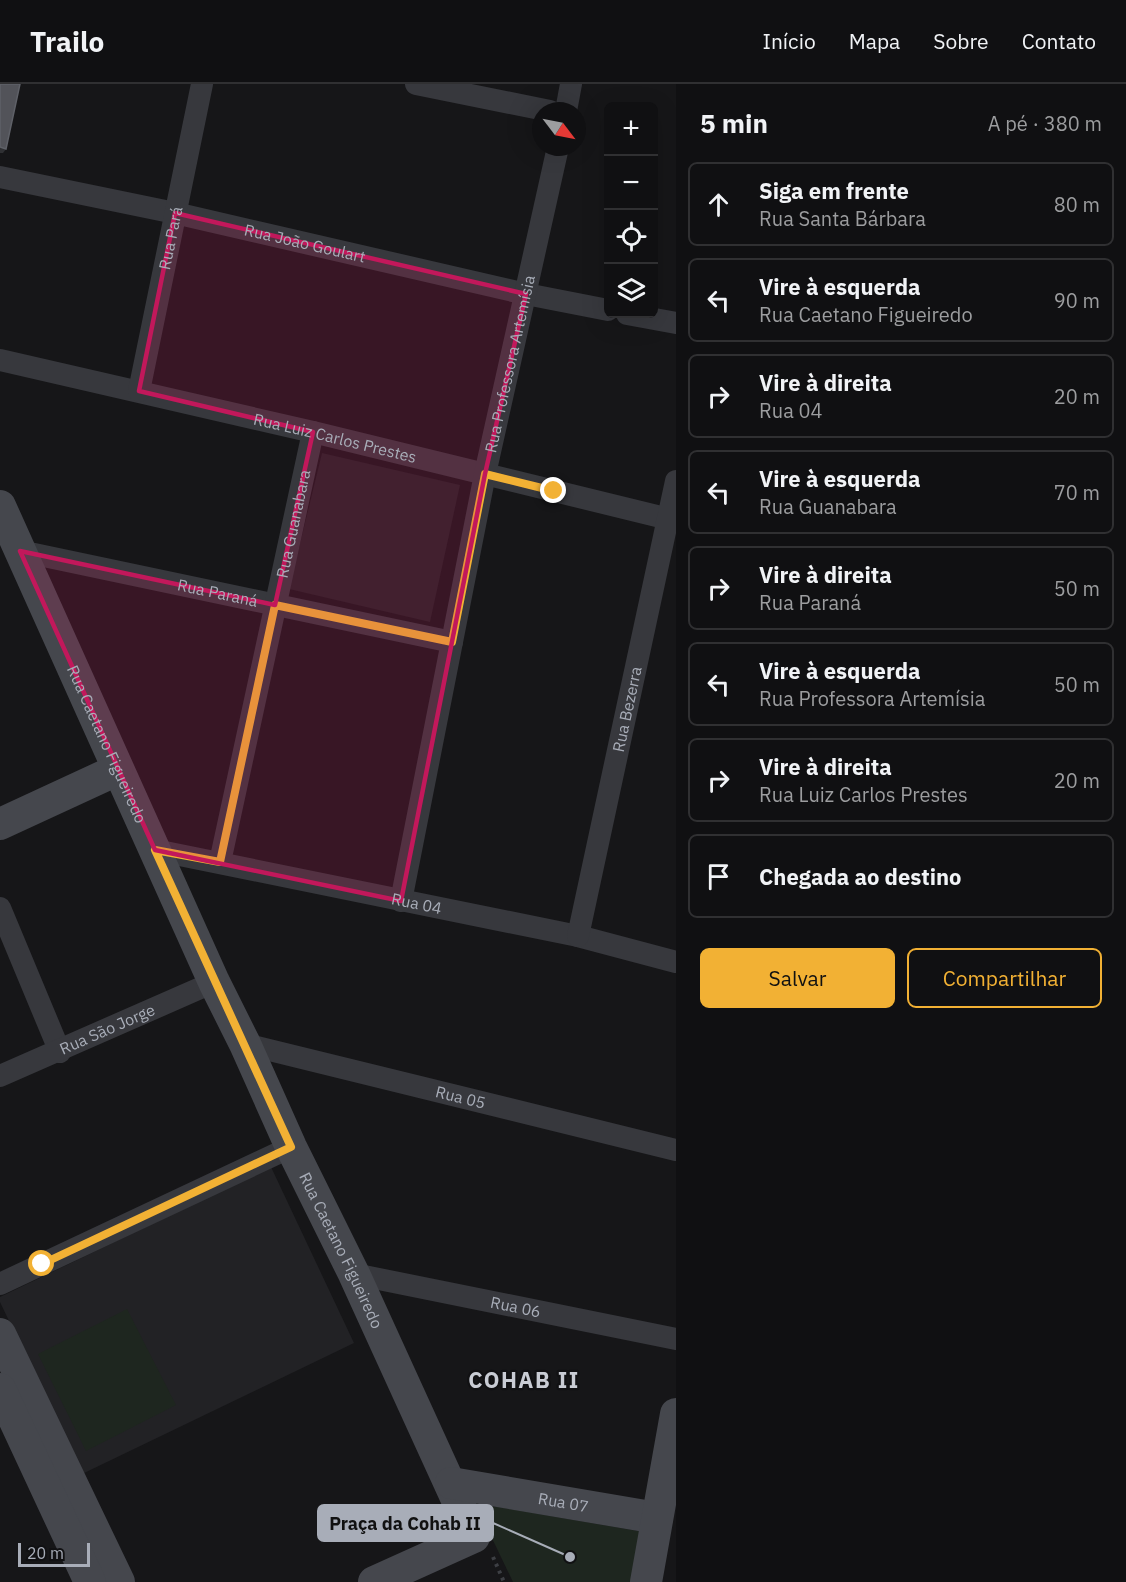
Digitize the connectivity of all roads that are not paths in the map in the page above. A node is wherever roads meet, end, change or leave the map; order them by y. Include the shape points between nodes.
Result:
1 (202, 84) edge
2 (416, 84) edge
3 (571, 84) edge
4 (568, 102) edge
5 (532, 107) edge
6 (556, 156) edge
7 (0, 177) edge
8 (175, 213) junction
9 (526, 294) junction
10 (604, 309) edge
11 (649, 318) edge
12 (676, 323) edge
13 (0, 360) edge
14 (139, 391) junction
15 (313, 432) junction
16 (485, 474) junction
17 (676, 481) edge
18 (0, 506) edge
19 (669, 519) junction
20 (20, 551) junction
21 (275, 605) junction
22 (452, 642) junction
23 (117, 770) junction
24 (0, 824) edge
25 (155, 850) junction
26 (220, 862) junction
27 (401, 901) junction
28 (0, 908) edge
29 (578, 936) junction
30 (676, 962) edge
31 (214, 982) junction
32 (245, 1044) junction
33 (60, 1052) junction
34 (0, 1076) edge
35 (291, 1147) junction
36 (676, 1150) edge
37 (354, 1274) junction
38 (0, 1284) edge
39 (0, 1334) edge
40 (676, 1339) edge
41 (0, 1389) edge
42 (676, 1414) edge
43 (451, 1484) junction
44 (666, 1520) edge
45 (90, 1582) edge
46 (119, 1582) edge
47 (374, 1582) edge
48 (646, 1582) edge

1 - 8 street, Rua Pará
2 - 5 street
3 - 4 street
6 - 9 street, Rua Professora Artemísia
7 - 8 street, Rua João Goulart
8 - 9 street, Rua João Goulart
8 - 14 street, Rua Pará
9 - 10 street, Rua João Goulart
9 - 16 street, Rua Professora Artemísia
11 - 12 street
13 - 14 street, Rua Luiz Carlos Prestes
14 - 15 street, Rua Luiz Carlos Prestes
15 - 16 street, Rua Luiz Carlos Prestes
15 - 21 street, Rua Guanabara
16 - 19 street, Rua Luiz Carlos Prestes
16 - 22 street, Rua Professora Artemísia
17 - 19 street, Rua Bezerra
18 - 20 main road, Rua Caetano Figueiredo
19 - 29 street, Rua Bezerra
20 - 21 street, Rua Paraná
20 - 23 main road, Rua Caetano Figueiredo
21 - 22 street, Rua Paraná
21 - 26 street, Rua Guanabara
22 - 27 street, Rua Professora Artemísia
23 - 24 main road
23 - 25 main road, Rua Caetano Figueiredo
25 - 26 street, Rua 04
25 - 31 main road, Rua Caetano Figueiredo
26 - 27 street, Rua 04
27 - 29 street, Rua 04
28 - 33 street
29 - 30 street, Rua 04
31 - 32 main road, Rua Caetano Figueiredo
31 - 33 street, Rua São Jorge
32 - 35 main road, Rua Caetano Figueiredo
32 - 36 street, Rua 05
33 - 34 street, Rua São Jorge
35 - 37 main road, Rua Caetano Figueiredo
35 - 38 street
37 - 40 street, Rua 06
37 - 43 main road, Rua Caetano Figueiredo
39 - 46 main road
41 - 45 main road
42 - 44 main road
43 - 44 main road, Rua 07
43 - 47 main road, Rua Caetano Figueiredo via 474,1538
44 - 48 main road

